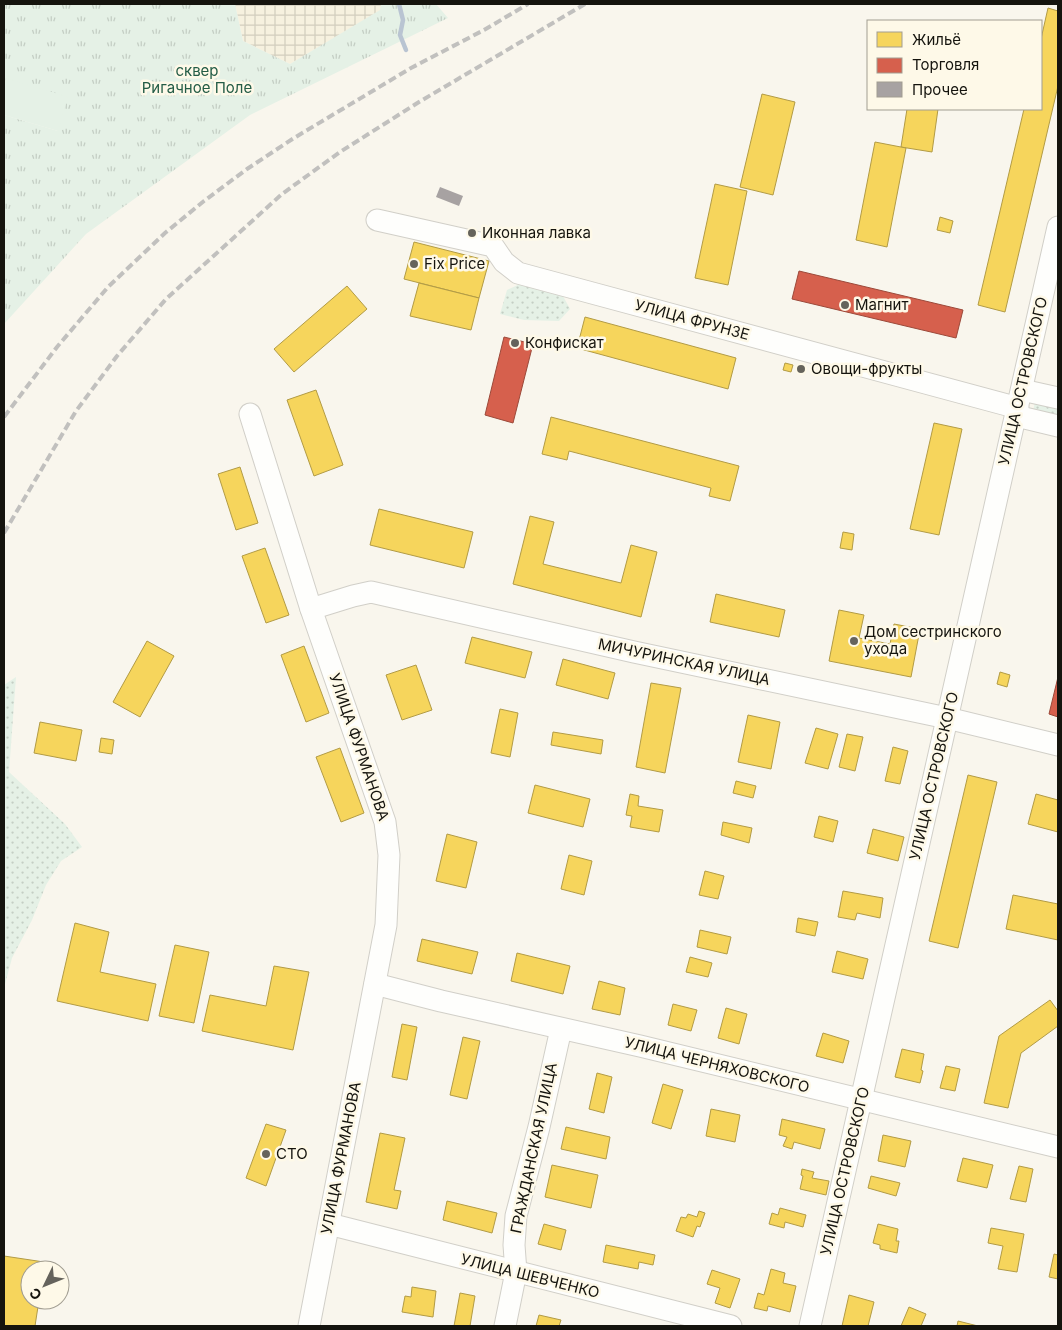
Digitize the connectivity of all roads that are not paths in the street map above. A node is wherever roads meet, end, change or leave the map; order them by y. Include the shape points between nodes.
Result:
1 (377, 220) dead end
2 (1058, 227) edge
3 (1058, 398) edge
4 (1018, 405) junction
5 (250, 414) dead end
6 (1058, 426) edge
7 (311, 609) junction
8 (947, 718) junction
9 (1058, 745) edge
10 (375, 984) junction
11 (561, 1029) junction
12 (861, 1100) junction
13 (1058, 1147) edge
14 (329, 1224) junction
15 (516, 1272) junction
16 (309, 1326) edge
17 (505, 1326) edge
18 (731, 1326) edge
19 (810, 1326) edge

1 - 4 street, УЛИЦА ФРУНЗЕ via 493,246 504,262 518,273
2 - 4 street, УЛИЦА ОСТРОВСКОГО
3 - 4 street, УЛИЦА ФРУНЗЕ
4 - 6 street, УЛИЦА ФРУНЗЕ
4 - 8 street, УЛИЦА ОСТРОВСКОГО
5 - 7 street, УЛИЦА ФУРМАНОВА
7 - 8 street, МИЧУРИНСКАЯ УЛИЦА via 372,592 634,652
7 - 10 street, УЛИЦА ФУРМАНОВА via 385,822 389,855 386,925
8 - 9 street, МИЧУРИНСКАЯ УЛИЦА
8 - 12 street, УЛИЦА ОСТРОВСКОГО
10 - 11 street, УЛИЦА ЧЕРНЯХОВСКОГО
10 - 14 street, УЛИЦА ФУРМАНОВА
11 - 12 street, УЛИЦА ЧЕРНЯХОВСКОГО
11 - 15 street, ГРАЖДАНСКАЯ УЛИЦА via 516,1216
12 - 13 street, УЛИЦА ЧЕРНЯХОВСКОГО
12 - 19 street, УЛИЦА ОСТРОВСКОГО
14 - 15 street, УЛИЦА ШЕВЧЕНКО
14 - 16 street, УЛИЦА ФУРМАНОВА
15 - 17 street, ГРАЖДАНСКАЯ УЛИЦА
15 - 18 street, УЛИЦА ШЕВЧЕНКО

